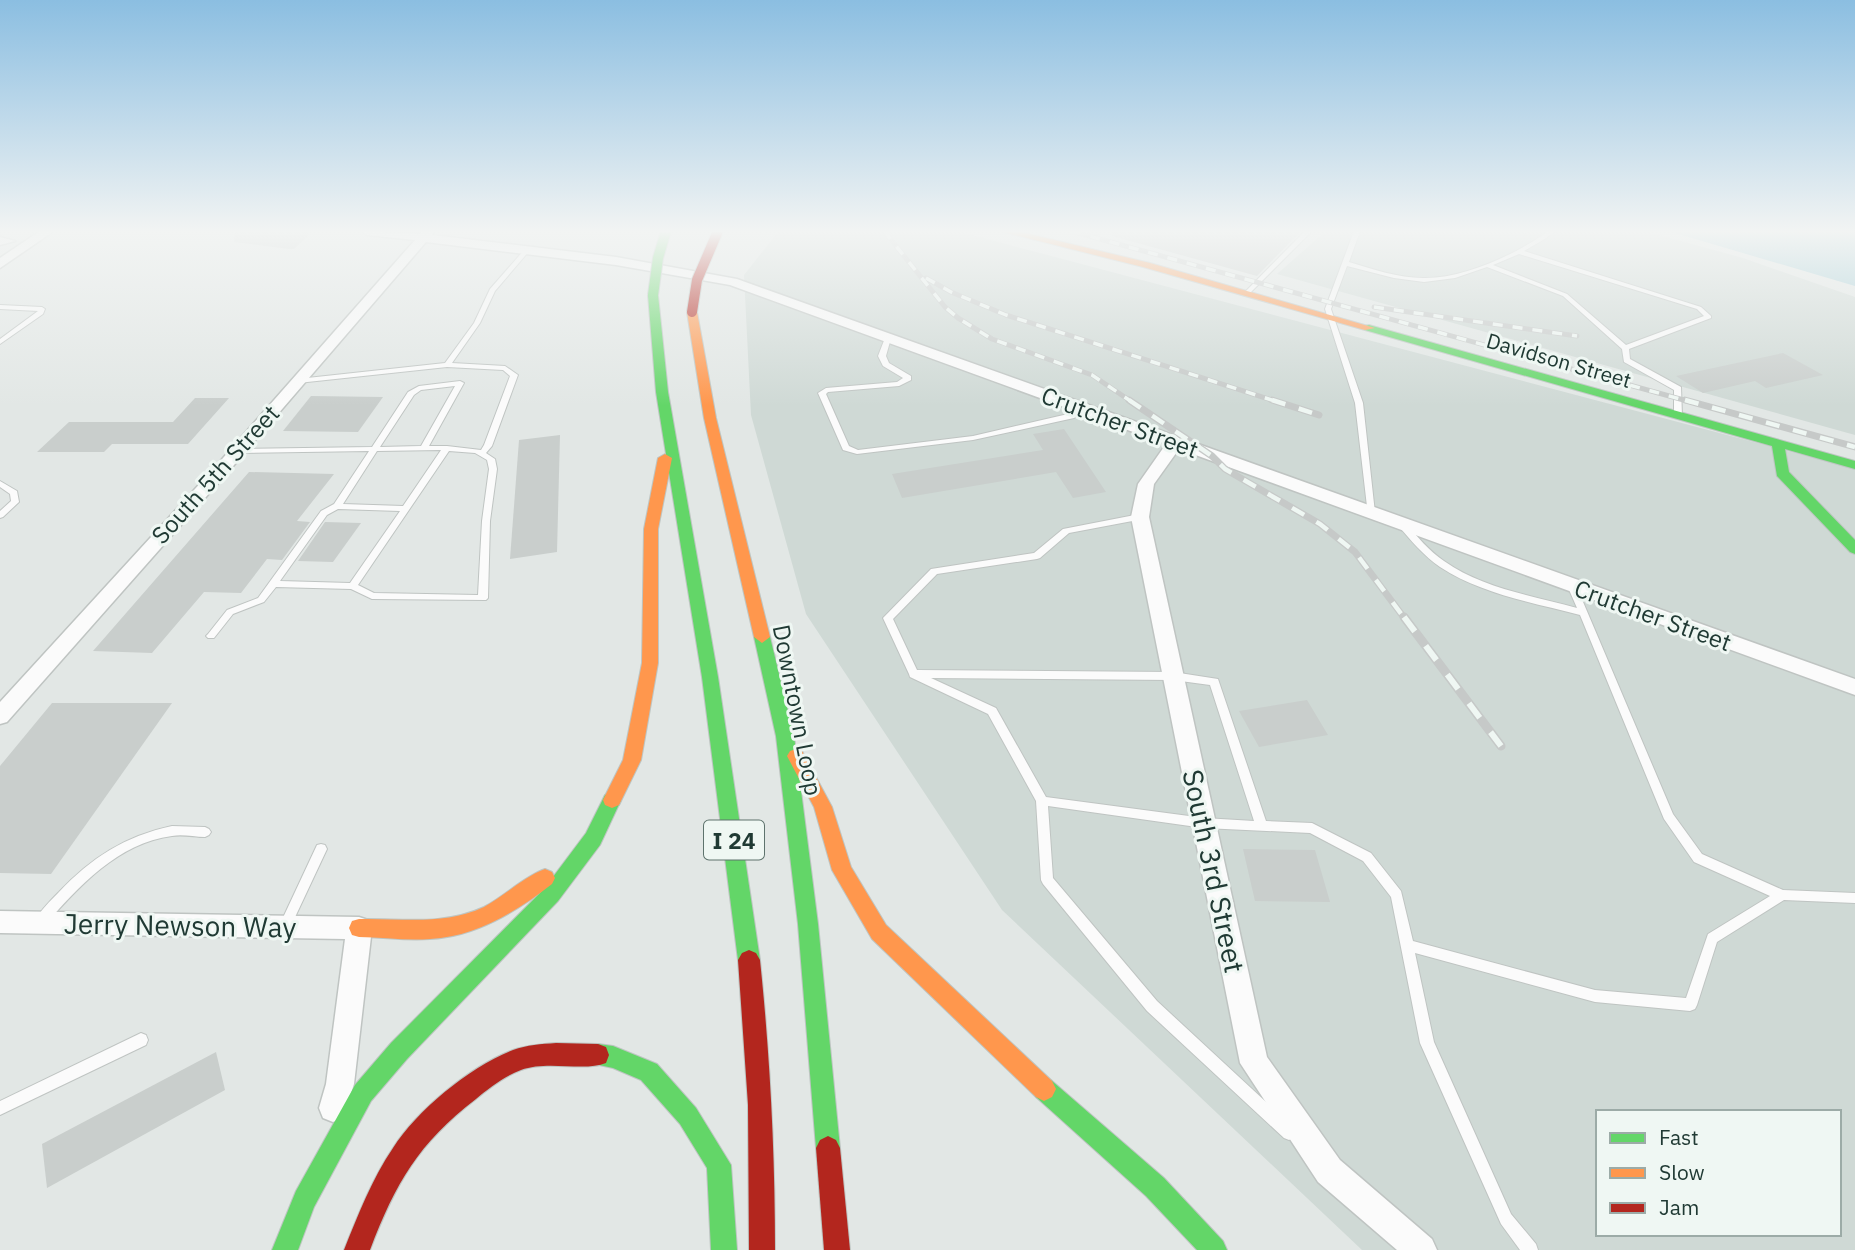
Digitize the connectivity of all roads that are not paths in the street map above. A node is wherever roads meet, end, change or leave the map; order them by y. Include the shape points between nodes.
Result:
1 (378, 289) edge
2 (493, 289) edge
3 (654, 289) edge
4 (696, 289) edge
5 (753, 289) edge
6 (1233, 289) edge
7 (1250, 289) edge
8 (1335, 289) edge
9 (1550, 289) edge
10 (1639, 289) edge
11 (1246, 293) junction
12 (0, 307) edge
13 (1332, 318) junction
14 (888, 338) junction
15 (0, 342) edge
16 (1625, 348) junction
17 (447, 365) junction
18 (298, 381) junction
19 (1084, 408) junction
20 (1678, 416) junction
21 (669, 434) junction
22 (1176, 441) junction
23 (1778, 444) junction
24 (424, 448) junction
25 (447, 448) junction
26 (375, 449) junction
27 (237, 451) junction
28 (482, 453) junction
29 (1855, 465) edge
30 (0, 483) edge
31 (337, 506) junction
32 (406, 509) junction
33 (1371, 513) junction
34 (0, 515) edge
35 (1140, 517) junction
36 (1402, 524) junction
37 (1855, 548) edge
38 (273, 584) junction
39 (353, 586) junction
40 (1572, 586) junction
41 (1584, 613) junction
42 (211, 636) dead end
43 (914, 674) junction
44 (1173, 676) junction
45 (1855, 687) edge
46 (0, 716) edge
47 (785, 736) junction
48 (1042, 801) junction
49 (1204, 823) junction
50 (1262, 826) junction
51 (205, 832) dead end
52 (593, 839) junction
53 (321, 849) dead end
54 (1782, 895) junction
55 (1855, 898) edge
56 (0, 922) edge
57 (40, 922) junction
58 (284, 927) junction
59 (359, 928) junction
60 (1407, 945) junction
61 (141, 1040) dead end
62 (0, 1108) edge
63 (1329, 1171) junction
64 (305, 1200) junction
65 (285, 1250) edge
66 (357, 1250) edge
67 (724, 1250) edge
68 (762, 1250) edge
69 (837, 1250) edge
70 (1214, 1250) edge
71 (1421, 1250) edge
72 (1530, 1250) edge

1 - 18 street, South 5th Street
2 - 17 lane via 477,323
3 - 21 main road, I 24, bridge via 654,328
4 - 47 main road, Downtown Loop / I 24, bridge via 692,312 709,418
5 - 14 street, Crutcher Street
6 - 11 main road, Davidson Street
7 - 11 lane
8 - 13 lane via 1328,309
9 - 16 lane via 1565,295
10 - 16 lane via 1699,308 1709,317
11 - 13 main road, Davidson Street
12 - 15 lane via 42,309
13 - 20 main road, Davidson Street
13 - 33 lane via 1359,402
14 - 19 street, Crutcher Street
14 - 19 lane via 882,356 886,364 908,378 899,384 821,393 846,449 857,452 973,438 1071,416
16 - 20 lane via 1628,360 1678,389
17 - 18 lane
17 - 28 lane via 505,368 514,375
18 - 27 street, South 5th Street
19 - 22 street, Crutcher Street
20 - 23 main road, Davidson Street
21 - 52 main road via 652,529 650,663 644,701 632,760
21 - 68 main road, I 24 via 742,897 757,1033
22 - 33 street, Crutcher Street
22 - 35 street, South 3rd Street via 1146,484
23 - 29 main road, Davidson Street
23 - 37 main road via 1782,473
24 - 25 lane
24 - 26 lane
24 - 26 lane via 460,383 415,390
25 - 28 lane
25 - 32 lane
26 - 27 lane
26 - 31 lane
27 - 46 street, South 5th Street
28 - 39 lane via 491,458 493,469 482,598 372,596
30 - 34 lane via 15,493 15,502
31 - 32 lane
31 - 38 lane via 324,513
32 - 39 lane
33 - 36 street, Crutcher Street
35 - 43 lane via 1066,531 1037,556 934,571 888,618
35 - 44 street, South 3rd Street
36 - 40 street, Crutcher Street
36 - 41 lane via 1448,568 1503,591
38 - 39 lane
38 - 42 lane via 261,600 230,612
40 - 41 lane
40 - 45 street, Crutcher Street
41 - 54 lane via 1668,816 1698,858
43 - 44 lane
43 - 48 lane via 992,711
44 - 49 street, South 3rd Street
44 - 50 lane via 1214,682
47 - 69 main road, Downtown Loop / I 24 via 808,924
47 - 70 main road via 823,807 842,870 878,932 993,1043 1155,1187
48 - 49 lane
48 - 63 lane via 1047,880 1152,1006
49 - 50 lane
49 - 63 street, South 3rd Street via 1254,1063
50 - 60 lane via 1312,828 1367,857 1397,895
51 - 57 lane via 173,831 117,850 64,894
52 - 59 main road via 507,906 472,921 432,930
52 - 64 main road via 551,895 363,1093
53 - 58 lane
54 - 55 lane
54 - 60 lane via 1712,938 1690,1005 1595,996
56 - 57 street, Jerry Newson Way
57 - 58 street, Jerry Newson Way
58 - 59 street, Jerry Newson Way
59 - 64 street via 340,1084
60 - 72 lane via 1427,1043 1506,1219
61 - 62 lane
63 - 71 street, South 3rd Street
64 - 65 main road
66 - 67 main road via 371,1213 409,1145 460,1096 516,1060 571,1052 613,1057 649,1072 688,1116 719,1165

